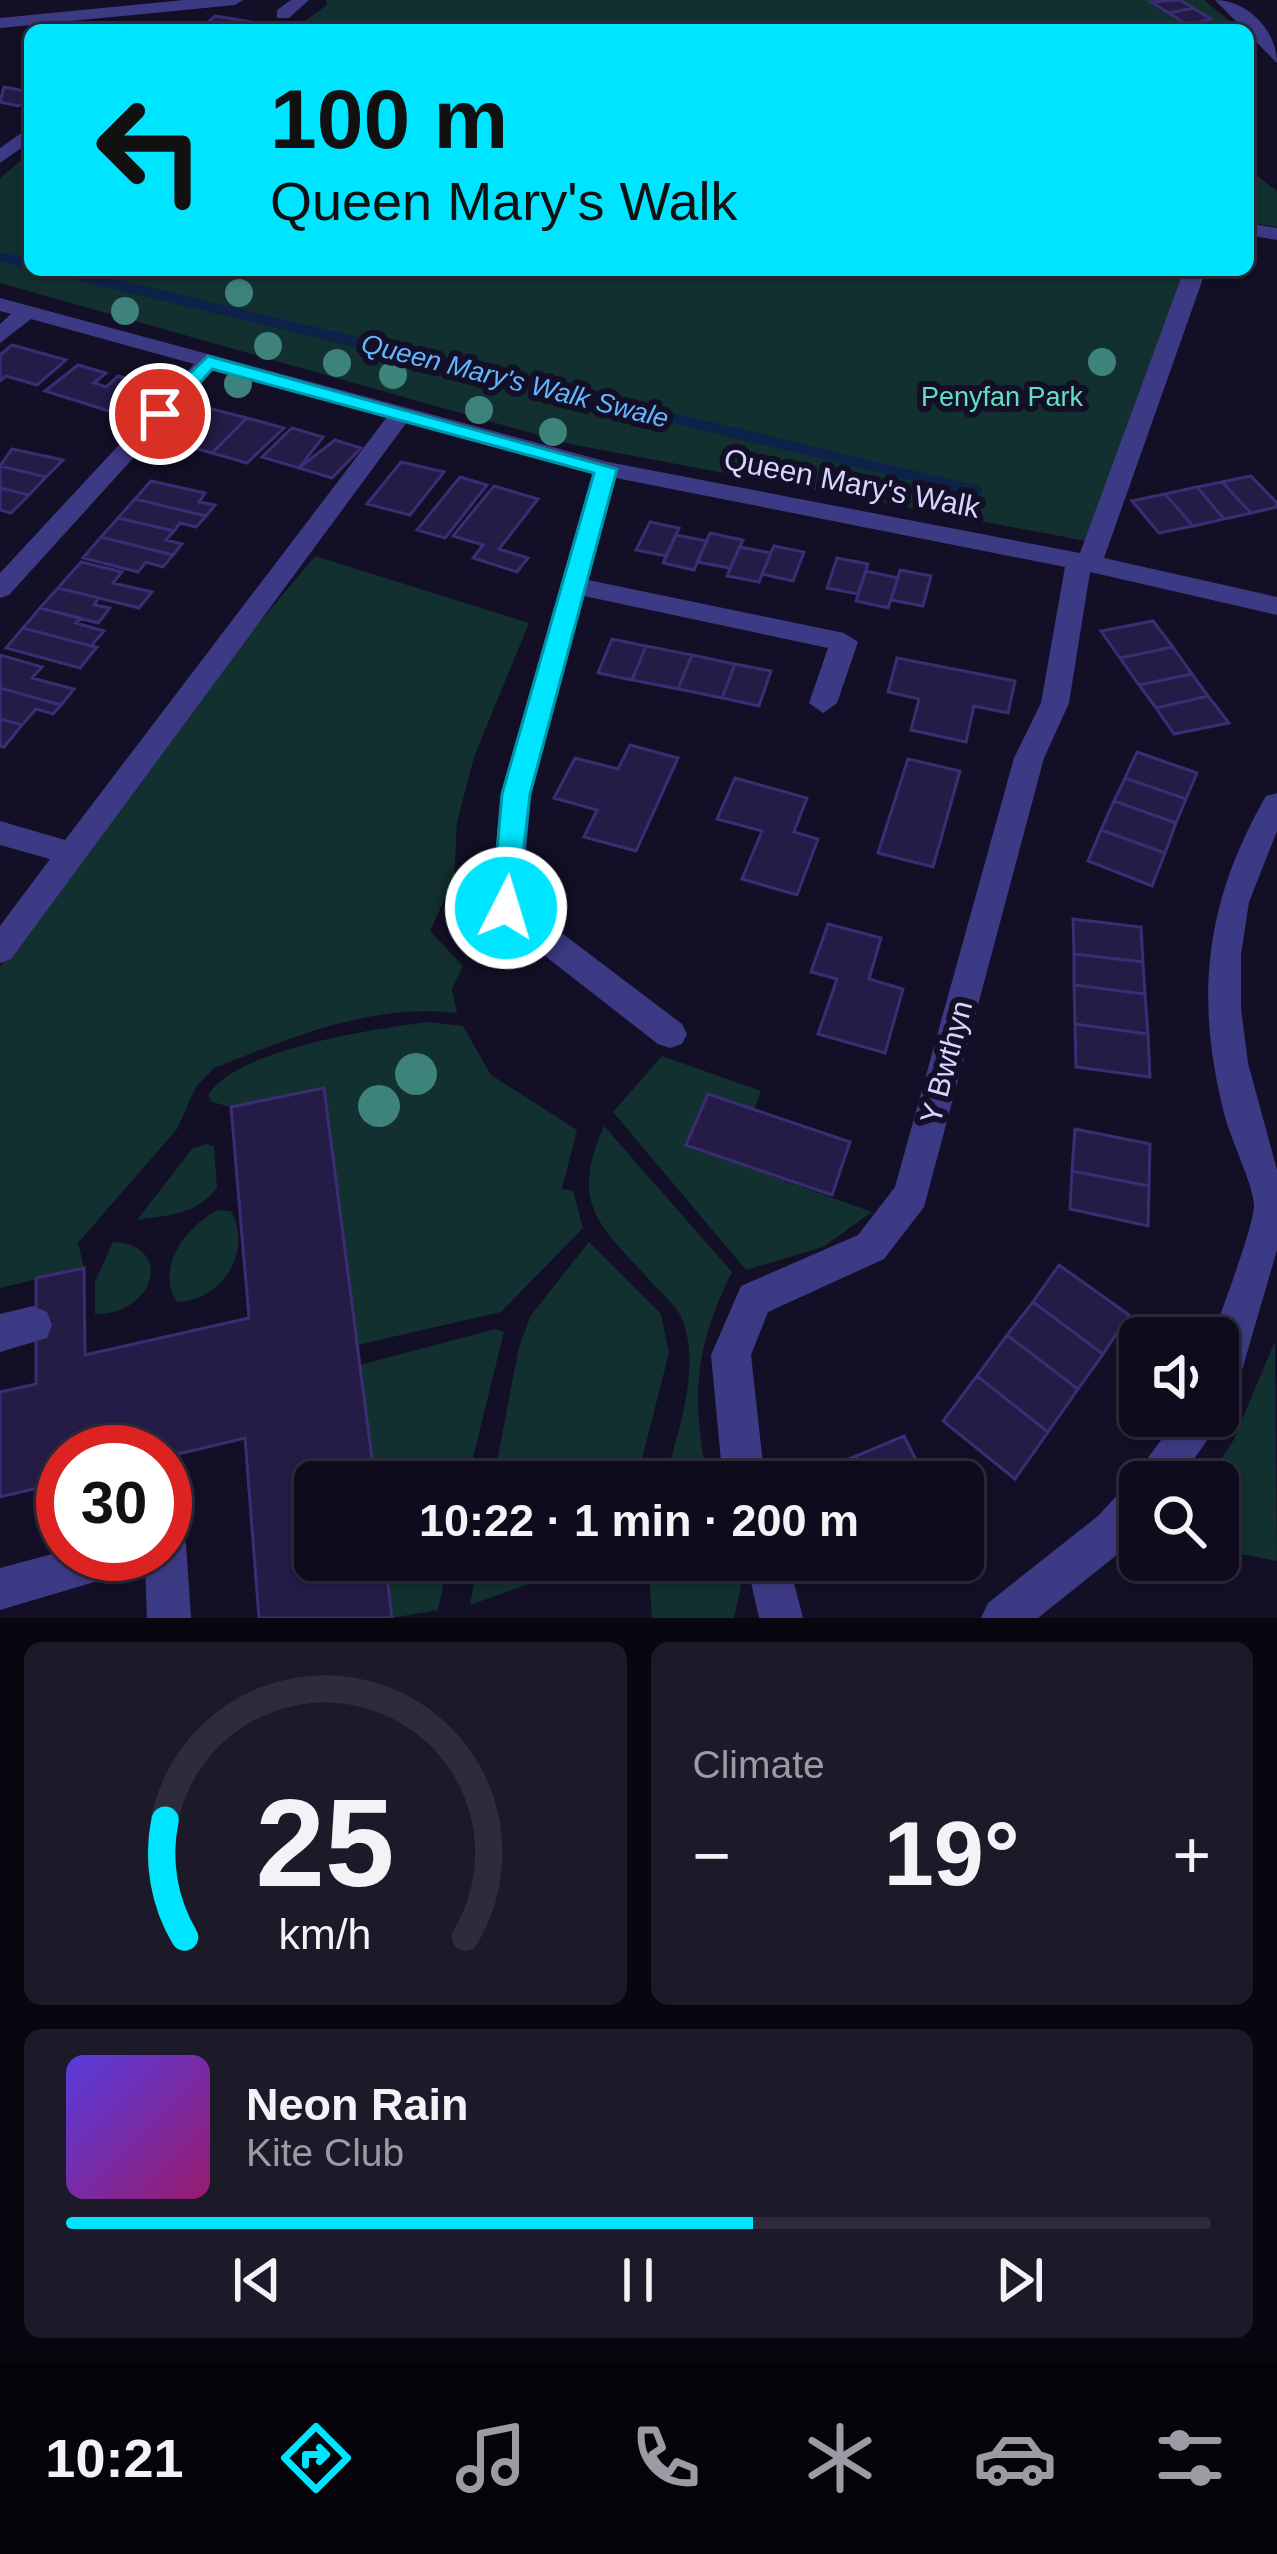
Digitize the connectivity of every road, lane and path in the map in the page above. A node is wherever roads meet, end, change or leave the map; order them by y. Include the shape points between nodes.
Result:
1 (235, 0) edge
2 (301, 0) edge
3 (1223, 0) edge
4 (166, 10) junction
5 (283, 14) dead end
6 (1, 24) edge
7 (159, 24) edge
8 (1252, 24) edge
9 (1254, 26) edge
10 (1277, 58) edge
11 (24, 138) edge
12 (0, 157) edge
13 (1193, 276) edge
14 (0, 304) edge
15 (28, 310) junction
16 (0, 336) edge
17 (208, 362) junction
18 (399, 416) junction
19 (606, 469) junction
20 (1084, 562) junction
21 (577, 586) junction
22 (0, 589) edge
23 (1277, 607) edge
24 (823, 703) dead end
25 (1277, 804) edge
26 (0, 833) edge
27 (72, 854) junction
28 (0, 950) edge
29 (670, 1034) dead end
30 (1275, 1211) edge
31 (1239, 1320) edge
32 (1187, 1437) edge
33 (742, 1461) edge
34 (1169, 1461) edge
35 (1119, 1523) edge
36 (36, 1579) edge
37 (167, 1581) edge
38 (772, 1581) edge
39 (0, 1589) edge
40 (169, 1618) edge
41 (782, 1618) edge
42 (1003, 1618) edge

1 - 4 street
2 - 5 street
3 - 8 street
4 - 6 street
4 - 7 street
9 - 10 street
11 - 12 street
13 - 20 street, Y Bwthyn
14 - 15 street, Queen Mary's Walk
15 - 16 street
15 - 17 street, Queen Mary's Walk
17 - 18 street, Queen Mary's Walk
17 - 22 street
18 - 19 street, Queen Mary's Walk
18 - 27 street
19 - 20 street, Queen Mary's Walk
19 - 21 street
20 - 23 street, Queen Mary's Walk
20 - 33 street, Y Bwthyn via 1055,703 1028,758 911,1195 871,1247 754,1299 731,1355
21 - 24 street via 844,642
21 - 29 street via 516,794 506,908
25 - 30 street via 1235,902 1223,959 1230,1076
26 - 27 street
27 - 28 street
30 - 31 street
32 - 34 street
35 - 42 street
36 - 39 street
37 - 40 street
38 - 41 street

